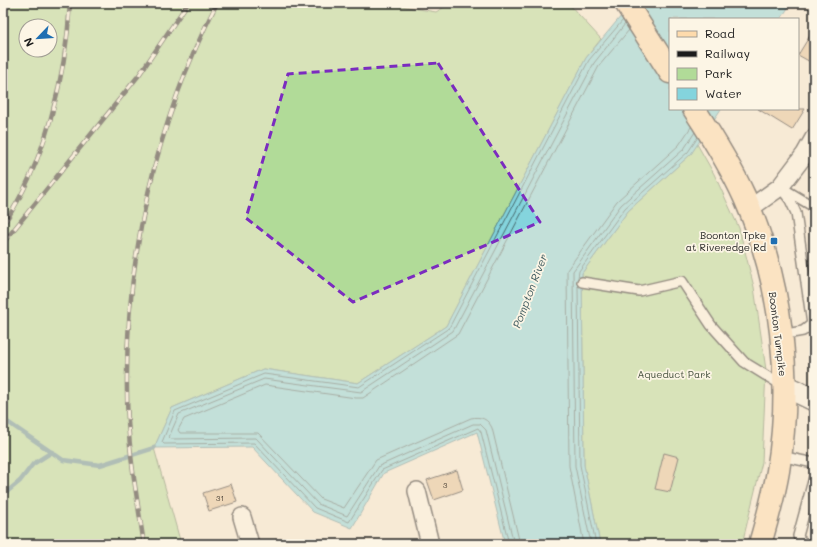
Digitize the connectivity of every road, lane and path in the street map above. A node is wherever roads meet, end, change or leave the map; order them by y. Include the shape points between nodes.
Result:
1 (626, 3) edge
2 (669, 70) edge
3 (695, 110) edge
4 (814, 138) edge
5 (780, 186) junction
6 (814, 207) edge
7 (749, 209) junction
8 (582, 282) dead end
9 (781, 335) junction
10 (784, 386) junction
11 (814, 400) edge
12 (780, 456) junction
13 (814, 463) edge
14 (814, 477) edge
15 (417, 491) dead end
16 (806, 508) junction
17 (814, 513) edge
18 (242, 517) dead end
19 (250, 544) edge
20 (430, 544) edge
21 (760, 544) edge
22 (806, 544) edge

1 - 2 main road
3 - 7 main road, Boonton Turnpike via 731,170
4 - 5 street
5 - 6 lane
5 - 7 street
5 - 9 lane via 796,213 812,324 803,331
7 - 9 main road, Boonton Turnpike via 769,270
8 - 10 lane via 639,291 682,281 711,325 744,362
9 - 10 main road, Boonton Turnpike
10 - 11 street
10 - 12 main road, Boonton Turnpike
12 - 13 lane
12 - 21 main road, Boonton Turnpike
14 - 16 lane
15 - 20 street
16 - 17 lane
16 - 22 lane via 798,536
18 - 19 street

